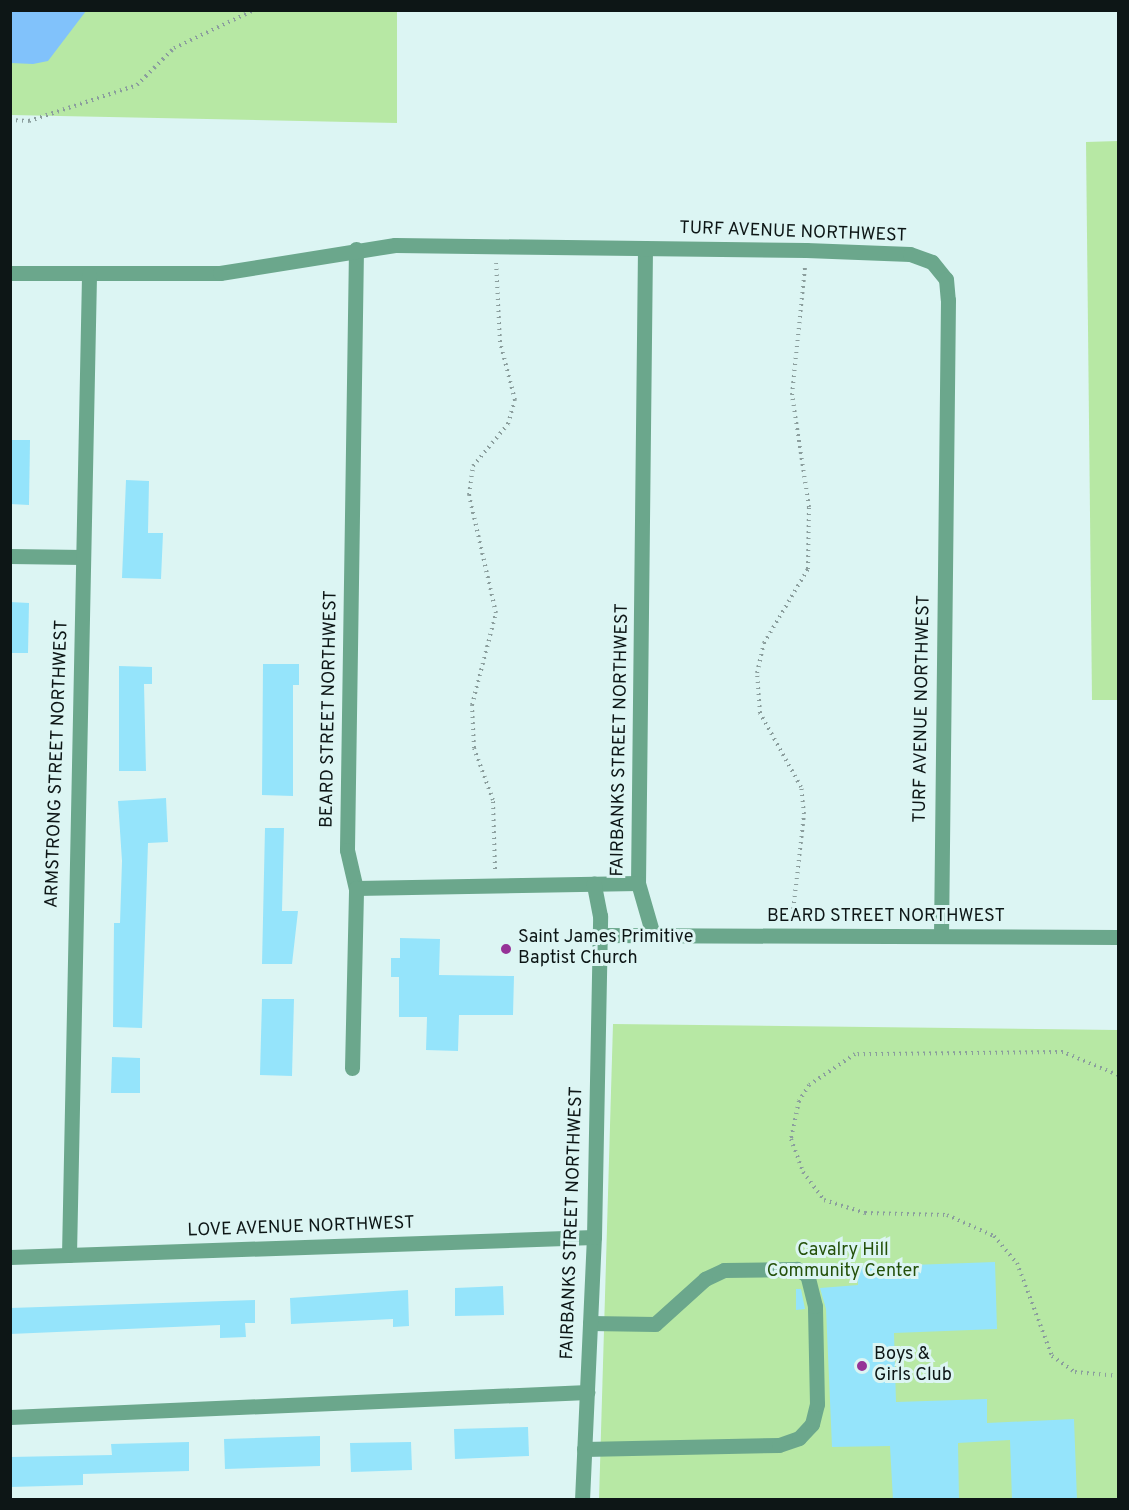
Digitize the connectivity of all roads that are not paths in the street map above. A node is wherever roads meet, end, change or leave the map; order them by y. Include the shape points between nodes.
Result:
1 (645, 248) junction
2 (356, 249) junction
3 (10, 273) edge
4 (89, 274) junction
5 (10, 556) edge
6 (83, 557) junction
7 (638, 883) junction
8 (594, 884) junction
9 (356, 888) junction
10 (599, 934) junction
11 (653, 935) junction
12 (941, 936) junction
13 (1119, 937) edge
14 (352, 1068) dead end
15 (594, 1237) junction
16 (69, 1255) junction
17 (10, 1257) edge
18 (590, 1323) junction
19 (587, 1392) junction
20 (10, 1417) edge
21 (584, 1449) junction
22 (582, 1500) edge

1 - 2 street, TURF AVENUE NORTHWEST
1 - 7 street, FAIRBANKS STREET NORTHWEST
1 - 12 street, TURF AVENUE NORTHWEST via 910,254 932,262 946,279
2 - 4 street, TURF AVENUE NORTHWEST via 220,273
2 - 9 street, BEARD STREET NORTHWEST via 347,850
3 - 4 street, TURF AVENUE NORTHWEST
4 - 6 street, ARMSTRONG STREET NORTHWEST
5 - 6 street
6 - 16 street, ARMSTRONG STREET NORTHWEST
7 - 8 street
7 - 11 street, FAIRBANKS STREET NORTHWEST
8 - 9 street
8 - 10 street, FAIRBANKS STREET NORTHWEST
9 - 14 street, BEARD STREET NORTHWEST
10 - 11 street
10 - 15 street, FAIRBANKS STREET NORTHWEST
11 - 12 street, BEARD STREET NORTHWEST
12 - 13 street, BEARD STREET NORTHWEST
15 - 16 street, LOVE AVENUE NORTHWEST
15 - 18 street, FAIRBANKS STREET NORTHWEST
16 - 17 street, LOVE AVENUE NORTHWEST
18 - 19 street, FAIRBANKS STREET NORTHWEST
18 - 21 street via 655,1324 705,1279 724,1270 797,1269 807,1275 815,1306 817,1404 812,1424 799,1438 779,1444
19 - 20 street
19 - 21 street, FAIRBANKS STREET NORTHWEST
21 - 22 street, FAIRBANKS STREET NORTHWEST

